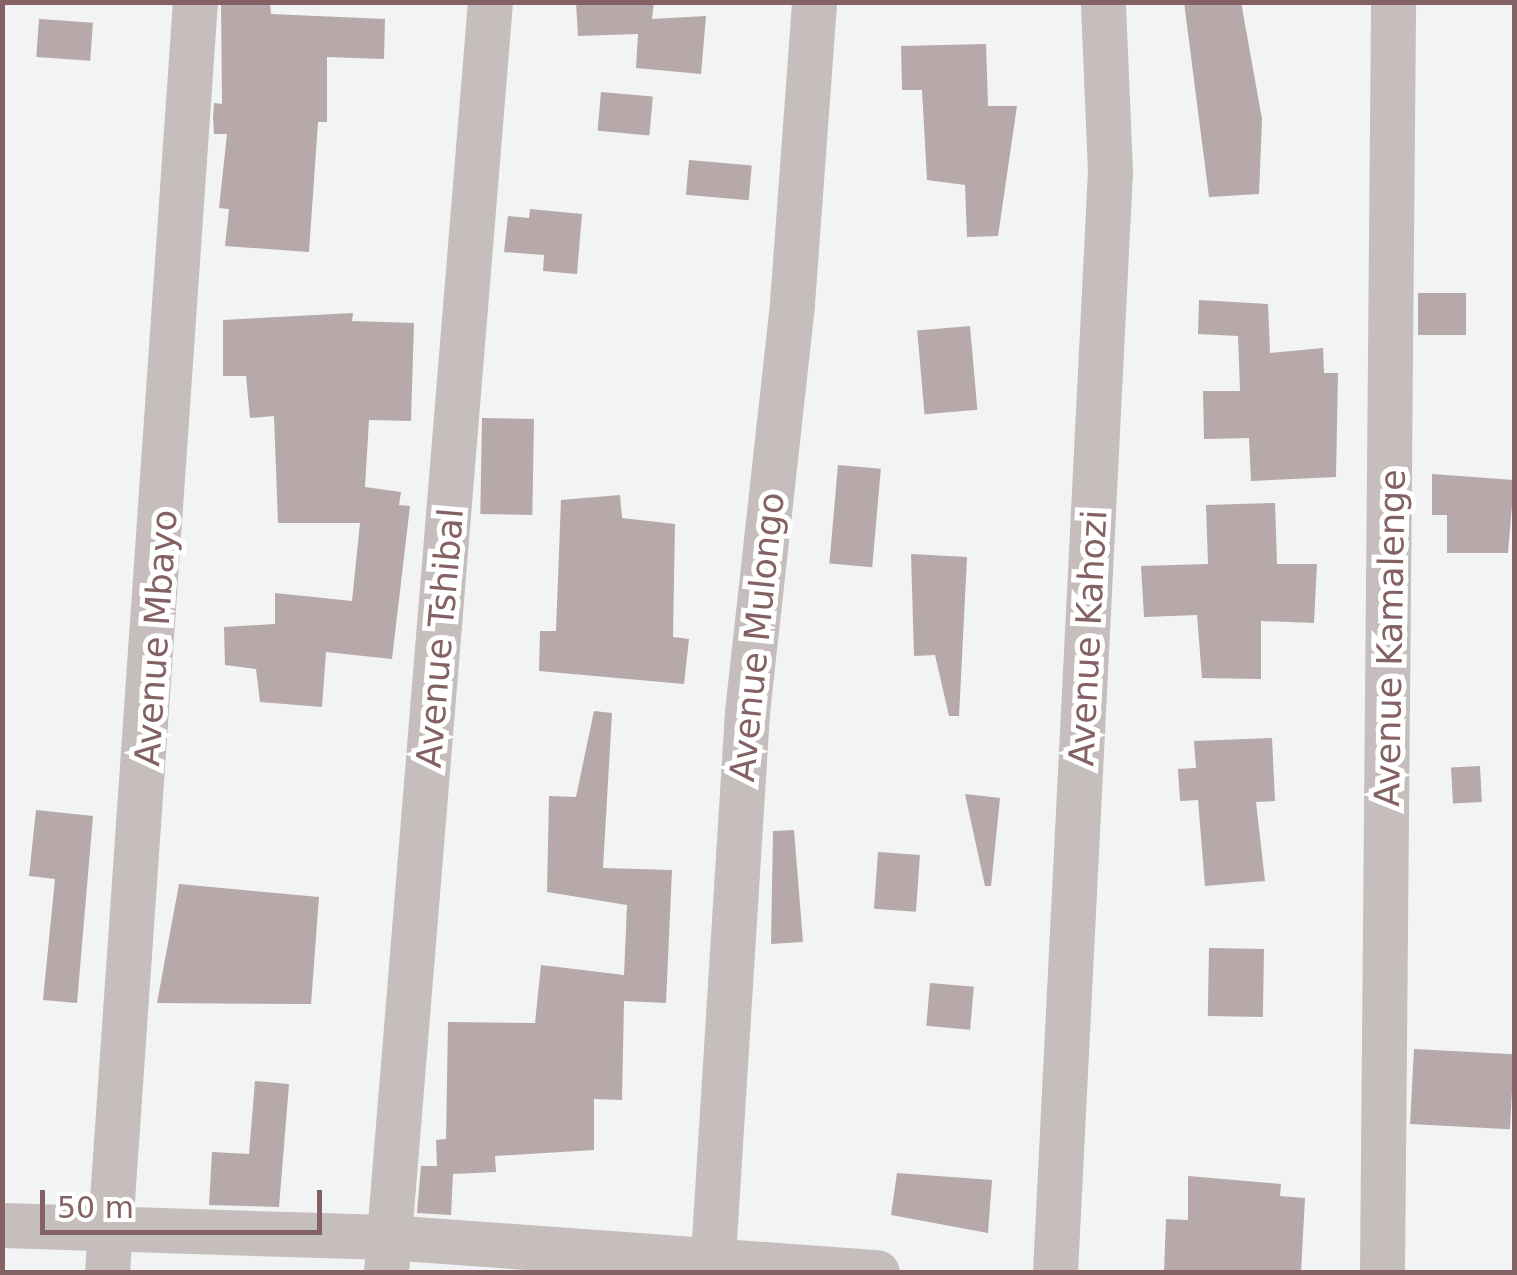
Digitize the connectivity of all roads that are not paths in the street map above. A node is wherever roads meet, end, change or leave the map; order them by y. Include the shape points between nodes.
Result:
1 (195, 2) edge
2 (490, 2) edge
3 (814, 2) edge
4 (1103, 2) edge
5 (1393, 2) edge
6 (2, 1224) edge
7 (109, 1252) edge
8 (386, 1254) edge
9 (713, 1265) edge
10 (877, 1272) edge
11 (1055, 1272) edge
12 (1382, 1272) edge

1 - 7 street, Avenue Mbayo
2 - 8 street, Avenue Tshibal
3 - 9 street, Avenue Mulongo via 792,303 747,712
4 - 11 street, Avenue Kahozi via 1110,172
5 - 12 street, Avenue Kamalenge
6 - 7 street
7 - 8 street
8 - 9 street
9 - 10 street

